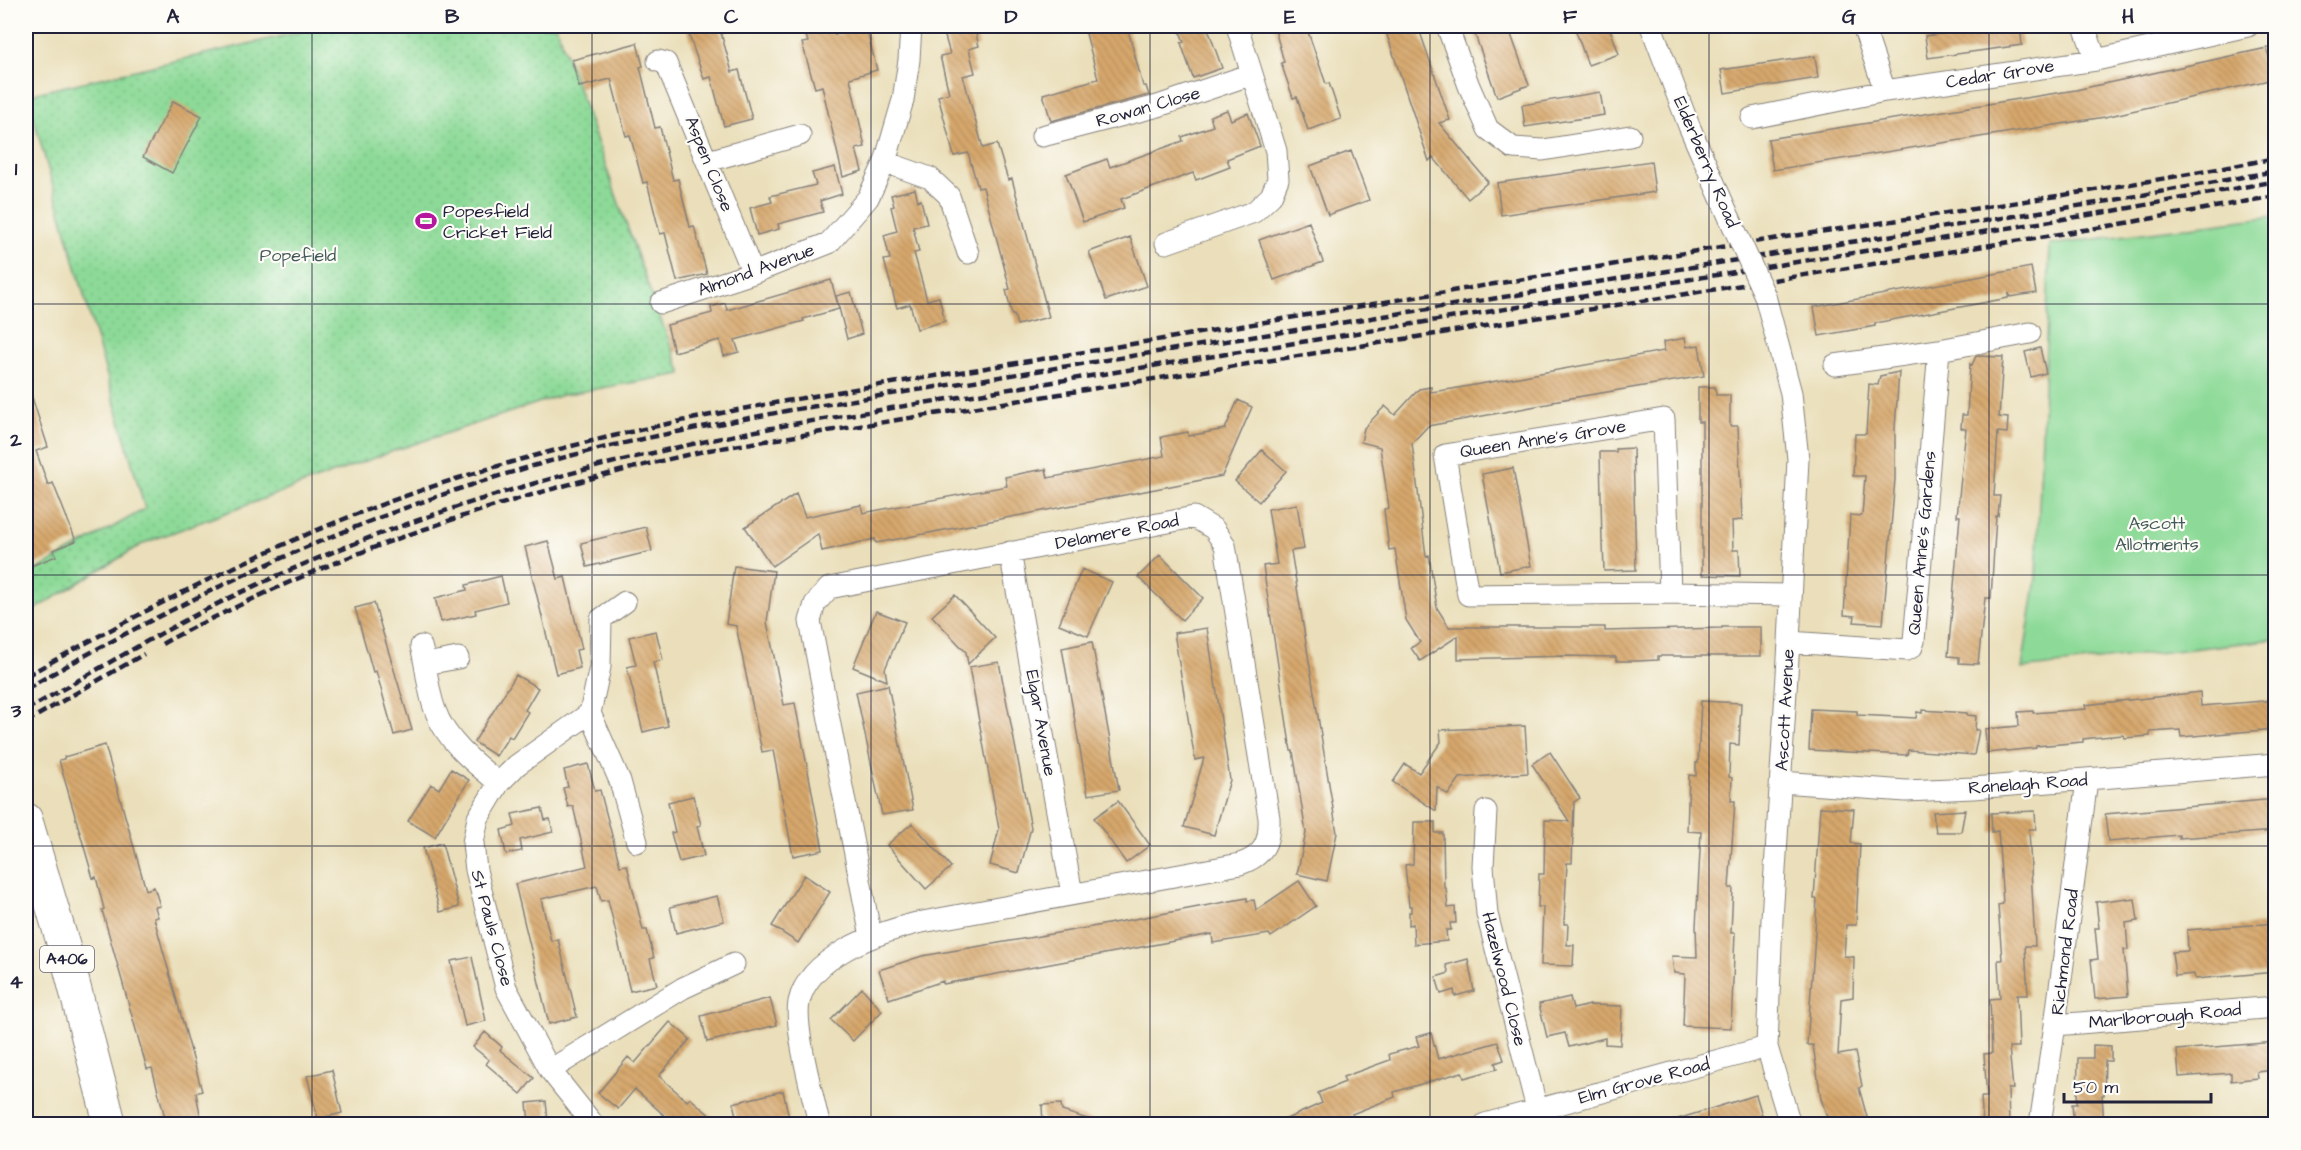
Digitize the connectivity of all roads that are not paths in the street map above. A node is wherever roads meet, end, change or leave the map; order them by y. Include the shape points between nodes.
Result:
1 (911, 26) edge
2 (1237, 26) edge
3 (1447, 26) edge
4 (1651, 26) edge
5 (1863, 26) edge
6 (2084, 26) edge
7 (2248, 26) edge
8 (2096, 60) junction
9 (658, 61) dead end
10 (1252, 74) junction
11 (1885, 91) junction
12 (1752, 118) dead end
13 (800, 135) dead end
14 (1042, 136) dead end
15 (1630, 136) dead end
16 (708, 161) junction
17 (885, 162) junction
18 (1166, 243) dead end
19 (968, 253) dead end
20 (753, 273) junction
21 (1765, 296) joint
22 (661, 303) dead end
23 (2030, 333) dead end
24 (1939, 350) junction
25 (1835, 365) dead end
26 (1010, 552) junction
27 (1670, 593) junction
28 (1791, 596) junction
29 (625, 602) dead end
30 (1789, 642) junction
31 (458, 658) dead end
32 (590, 713) junction
33 (2276, 764) edge
34 (2087, 780) junction
35 (1781, 782) junction
36 (499, 783) junction
37 (1486, 811) dead end
38 (26, 819) edge
39 (637, 842) dead end
40 (1072, 894) junction
41 (871, 937) junction
42 (734, 964) dead end
43 (2276, 1007) edge
44 (2055, 1025) junction
45 (1767, 1047) junction
46 (550, 1070) junction
47 (1537, 1109) junction
48 (110, 1125) edge
49 (593, 1125) edge
50 (819, 1125) edge
51 (1485, 1125) edge
52 (1790, 1125) edge
53 (2040, 1125) edge

1 - 17 street, Almond Avenue via 903,100
2 - 10 street
3 - 15 street via 1488,129 1513,148 1543,150
4 - 21 street, Elderberry Road, bridge via 1693,134
5 - 11 street
6 - 8 street
7 - 8 street, Cedar Grove
8 - 11 street, Cedar Grove
9 - 16 street, Aspen Close via 666,63
10 - 14 street, Rowan Close via 1158,106
10 - 18 street via 1276,151 1278,179 1270,196 1254,212
11 - 12 street, Cedar Grove
13 - 16 street
16 - 20 street, Aspen Close
17 - 19 street via 930,178 949,196
17 - 20 street, Almond Avenue via 868,198 829,243
20 - 22 street, Almond Avenue
21 - 28 street, Ascott Avenue via 1785,366 1796,427
23 - 24 street
24 - 25 street
24 - 30 street, Queen Anne's Gardens via 1912,647 1907,650
26 - 40 street, Elgar Avenue
26 - 40 street, Delamere Road via 1194,518 1214,529 1225,545 1270,837 1259,853 1240,864
26 - 41 street, Delamere Road via 829,588 815,604 810,621
27 - 27 street, Queen Anne's Grove via 1468,595 1445,455 1665,419
27 - 28 street, Queen Anne's Grove
28 - 30 street, Ascott Avenue
29 - 32 street via 601,619 600,667
30 - 35 street, Ascott Avenue
31 - 36 street via 424,655 435,711 469,760
32 - 36 street, St Pauls Close via 517,765
32 - 39 street via 620,781
33 - 34 street, Ranelagh Road
34 - 35 street, Ranelagh Road via 1906,791
34 - 44 street, Richmond Road
35 - 45 street, Ascott Avenue
36 - 46 street, St Pauls Close via 478,818 473,843 476,870 506,988
37 - 47 street, Hazelwood Close via 1483,866 1487,914
38 - 48 highway, A406
40 - 41 street, Delamere Road via 917,923
41 - 50 street, Delamere Road via 817,970 799,1002 802,1044
42 - 46 street via 683,987
43 - 44 street, Marlborough Road
44 - 53 street, Richmond Road
45 - 47 street, Elm Grove Road
45 - 52 street, Ascott Avenue
46 - 49 street, St Pauls Close
47 - 51 street, Elm Grove Road

